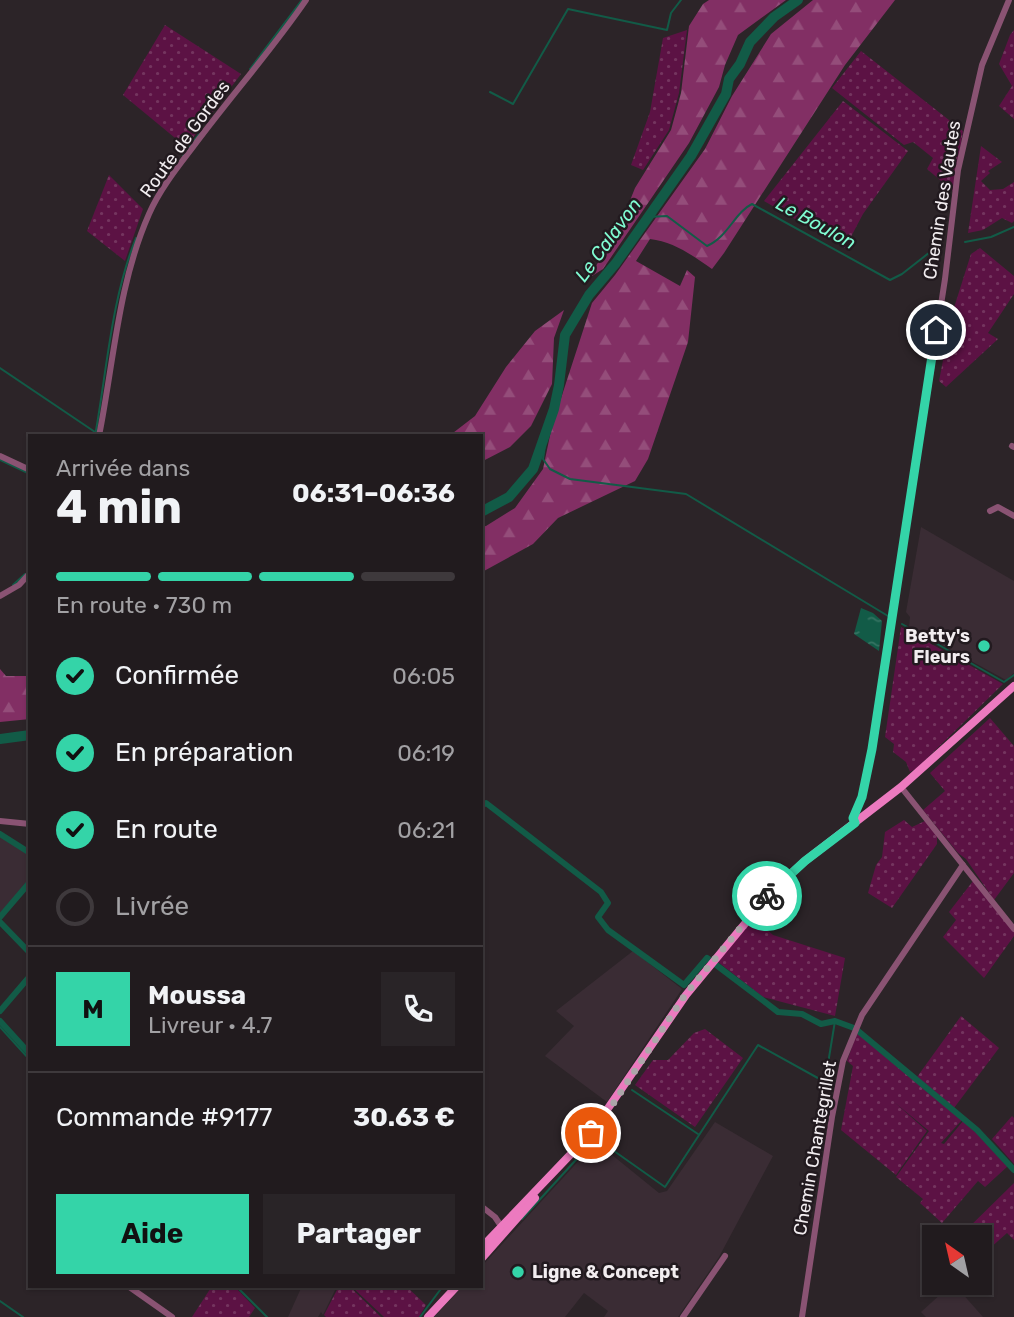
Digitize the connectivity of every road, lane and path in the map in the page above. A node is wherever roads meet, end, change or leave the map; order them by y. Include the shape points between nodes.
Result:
1 (306, 0) edge
2 (1009, 0) edge
3 (99, 434) edge
4 (0, 456) edge
5 (28, 469) edge
6 (990, 511) dead end
7 (1014, 516) edge
8 (28, 575) edge
9 (0, 596) edge
10 (1014, 686) edge
11 (901, 787) junction
12 (0, 821) edge
13 (855, 823) junction
14 (28, 824) edge
15 (962, 865) junction
16 (1014, 929) edge
17 (564, 1163) junction
18 (483, 1208) edge
19 (503, 1227) junction
20 (485, 1249) edge
21 (725, 1256) dead end
22 (131, 1288) edge
23 (447, 1288) edge
24 (455, 1288) edge
25 (172, 1317) edge
26 (428, 1317) edge
27 (683, 1317) edge
28 (802, 1317) edge

1 - 3 street, Route de Gordes via 169,178 150,212 124,292
2 - 13 street, Chemin des Vautes via 982,65 958,170 872,749
4 - 5 street
6 - 7 street via 998,507
8 - 9 street
10 - 11 main road
11 - 13 main road
11 - 15 street
12 - 14 street
13 - 17 main road via 788,875 750,914 685,995 601,1120
15 - 16 street
15 - 28 street, Chemin Chantegrillet via 862,1015 843,1061
17 - 19 main road
17 - 20 main road
18 - 19 street
19 - 20 main road
21 - 27 street
22 - 25 street
23 - 26 main road
24 - 26 main road

